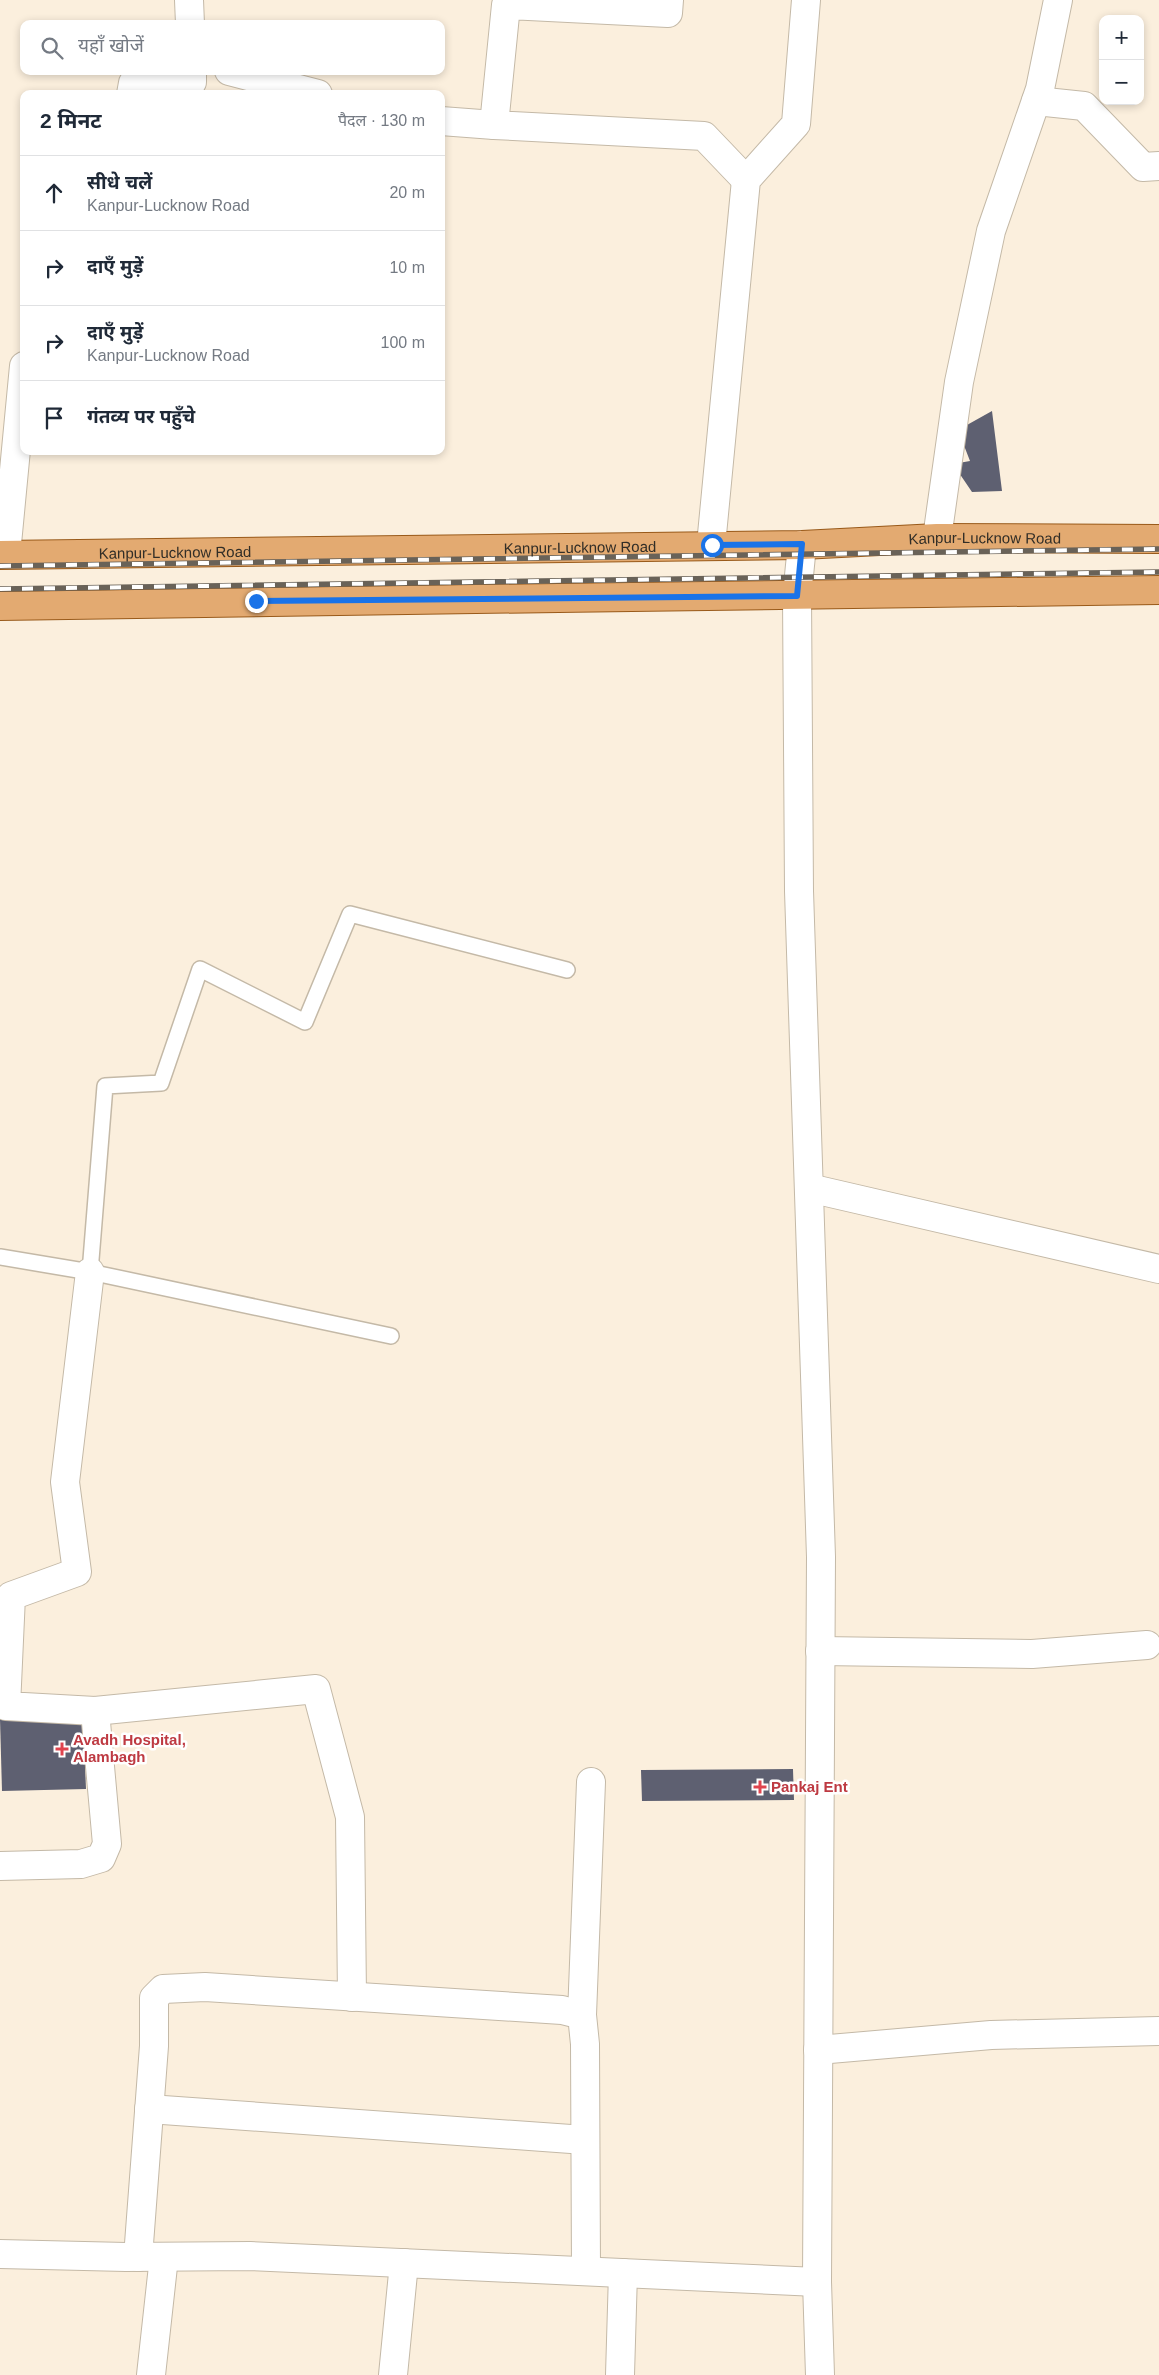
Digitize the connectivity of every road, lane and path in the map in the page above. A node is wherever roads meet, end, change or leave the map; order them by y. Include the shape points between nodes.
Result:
1 (189, 0) edge
2 (669, 0) edge
3 (806, 0) edge
4 (1058, 0) edge
5 (190, 20) edge
6 (192, 75) edge
7 (244, 75) edge
8 (132, 90) edge
9 (303, 90) edge
10 (1036, 101) junction
11 (445, 121) edge
12 (494, 125) junction
13 (1159, 166) edge
14 (746, 180) junction
15 (20, 402) edge
16 (937, 538) junction
17 (1159, 539) edge
18 (802, 544) junction
19 (712, 545) junction
20 (3, 555) edge
21 (1159, 590) edge
22 (797, 596) junction
23 (0, 606) edge
24 (568, 970) dead end
25 (808, 1188) junction
26 (0, 1257) edge
27 (1159, 1269) edge
28 (90, 1272) junction
29 (391, 1336) dead end
30 (1147, 1645) dead end
31 (820, 1651) junction
32 (95, 1711) junction
33 (591, 1782) dead end
34 (0, 1866) edge
35 (352, 1998) junction
36 (582, 2015) junction
37 (1159, 2031) edge
38 (818, 2050) junction
39 (149, 2109) junction
40 (585, 2140) junction
41 (0, 2254) edge
42 (151, 2257) junction
43 (404, 2263) junction
44 (586, 2271) junction
45 (623, 2273) junction
46 (817, 2282) junction
47 (151, 2375) edge
48 (393, 2375) edge
49 (620, 2375) edge
50 (820, 2375) edge

1 - 5 street
2 - 12 street via 668,13 506,5
3 - 14 street via 796,124
4 - 10 street
6 - 8 street via 192,82 133,83
7 - 9 street
10 - 13 street via 1084,106 1143,167
10 - 16 street via 991,231 959,382
11 - 12 street
12 - 14 street via 704,136
14 - 19 street
15 - 20 street
16 - 17 main road, Kanpur-Lucknow Road
16 - 18 main road, Kanpur-Lucknow Road
18 - 19 main road, Kanpur-Lucknow Road
18 - 22 street
19 - 20 main road, Kanpur-Lucknow Road
21 - 22 main road
22 - 23 main road via 434,598
22 - 25 street via 798,890
24 - 28 lane via 350,914 305,1022 200,970 161,1083 105,1086
25 - 27 street
25 - 31 street via 821,1557
26 - 28 lane
28 - 29 lane
28 - 32 street via 65,1482 77,1572 11,1596 6,1706
30 - 31 street via 1032,1654
31 - 38 street
32 - 34 street via 107,1844 101,1858 81,1864
32 - 35 street via 316,1690 350,1817
33 - 36 street
35 - 36 street via 562,2010
35 - 39 street via 205,1987 163,1989 154,1998
36 - 40 street
37 - 38 street via 991,2035
38 - 46 street
39 - 40 street
39 - 42 street
40 - 44 street
41 - 42 street
42 - 43 street via 250,2256
42 - 47 street
43 - 44 street
43 - 48 street
44 - 45 street
45 - 46 street
45 - 49 street
46 - 50 street

